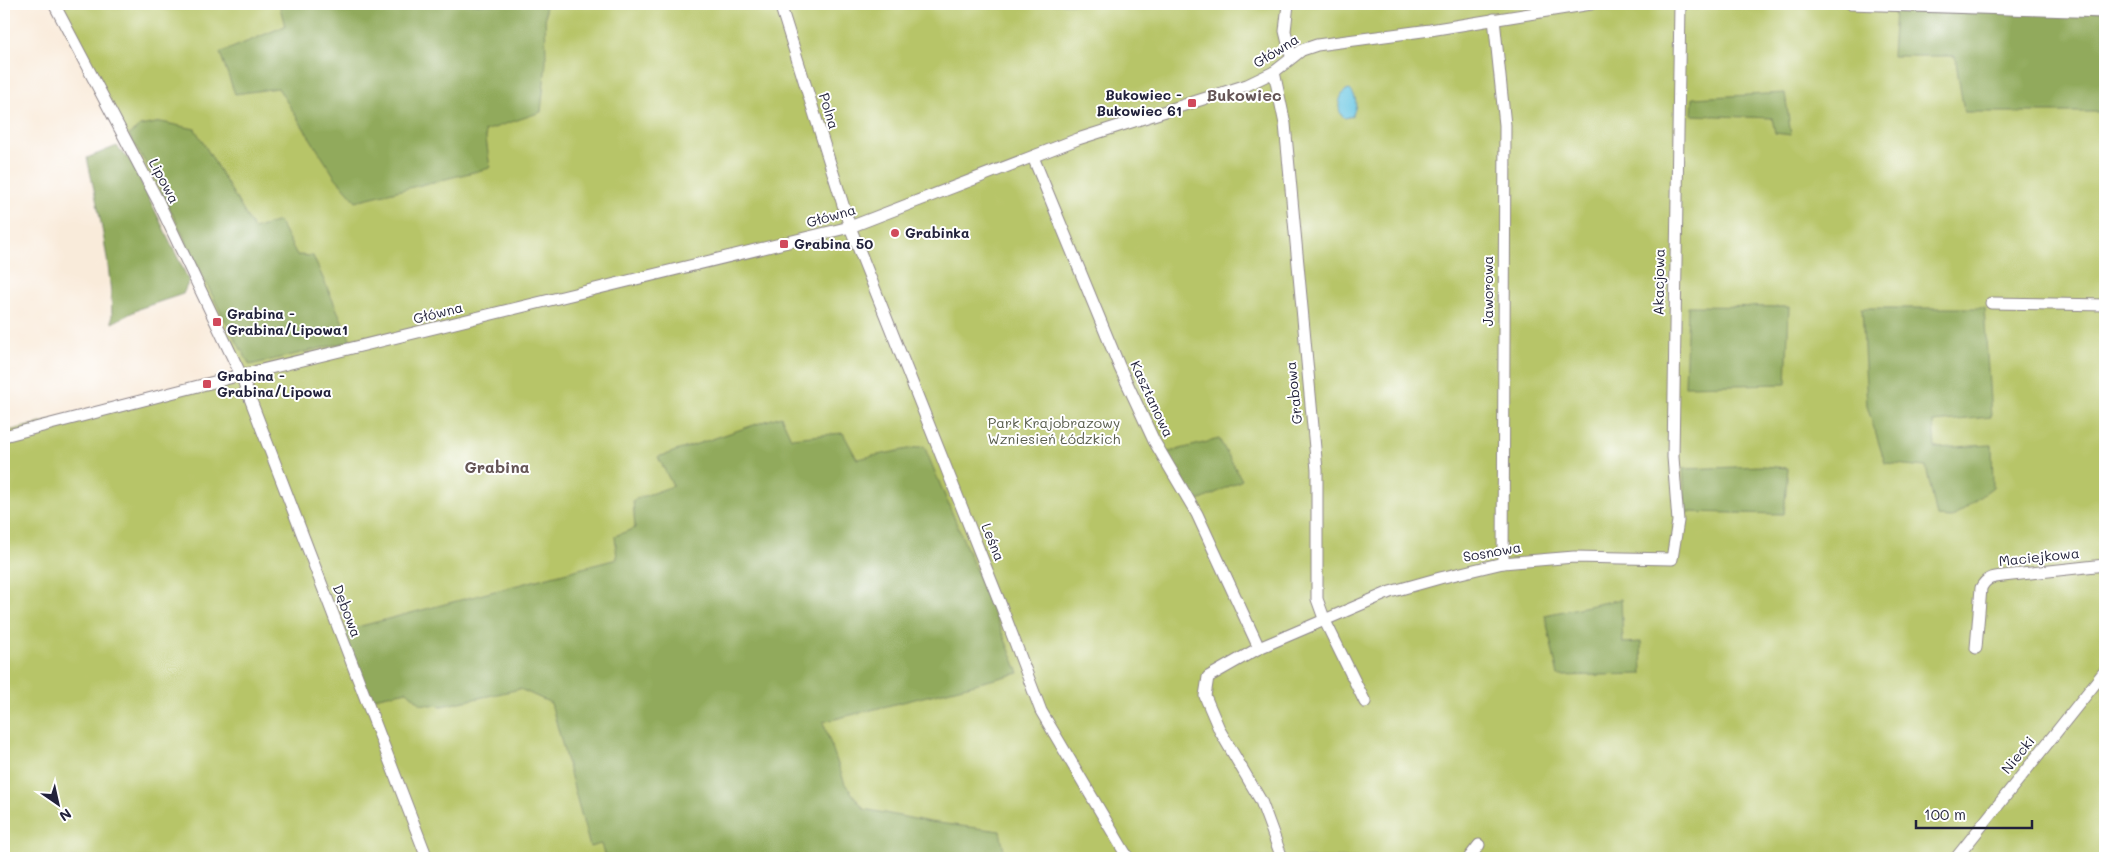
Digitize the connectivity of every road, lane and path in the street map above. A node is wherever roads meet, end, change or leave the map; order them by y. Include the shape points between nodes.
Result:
1 (54, 4) edge
2 (780, 4) edge
3 (1288, 4) edge
4 (1591, 4) edge
5 (1680, 4) edge
6 (1849, 4) edge
7 (2105, 12) edge
8 (1494, 19) junction
9 (1292, 56) junction
10 (1274, 72) junction
11 (1033, 157) junction
12 (850, 227) junction
13 (1991, 303) dead end
14 (2105, 305) edge
15 (241, 375) junction
16 (4, 436) edge
17 (1672, 559) joint
18 (1503, 563) junction
19 (2105, 565) edge
20 (1325, 621) junction
21 (1259, 648) junction
22 (1976, 648) dead end
23 (2105, 671) edge
24 (1365, 702) dead end
25 (1479, 845) dead end
26 (427, 858) edge
27 (1128, 858) edge
28 (1282, 858) edge
29 (1469, 858) edge
30 (1956, 858) edge

1 - 15 street, Lipowa via 158,201
2 - 12 street, Polna
3 - 9 street via 1285,31
4 - 8 street, Główna
5 - 17 street, Akacjowa via 1673,447 1678,522
6 - 7 street
8 - 9 street, Główna via 1317,45
8 - 18 street, Jaworowa via 1505,125
9 - 10 street, Główna
10 - 11 street, Główna via 1247,85 1078,139
10 - 20 street, Grabowa via 1285,124 1317,470 1317,599
11 - 12 street, Główna
11 - 21 street, Kasztanowa via 1120,368 1154,441 1197,514
12 - 15 street, Główna
12 - 27 street, Leśna via 1041,711
13 - 14 street
15 - 16 street, Główna
15 - 26 street, Dębowa
17 - 18 street, Sosnowa via 1574,557
18 - 20 street, Sosnowa via 1390,592
19 - 22 street, Maciejkowa via 1997,576 1984,582
20 - 21 street
20 - 24 street, Grabowa
21 - 28 street via 1208,677 1205,696 1220,731 1261,801
23 - 30 street, Niecki
25 - 29 street

